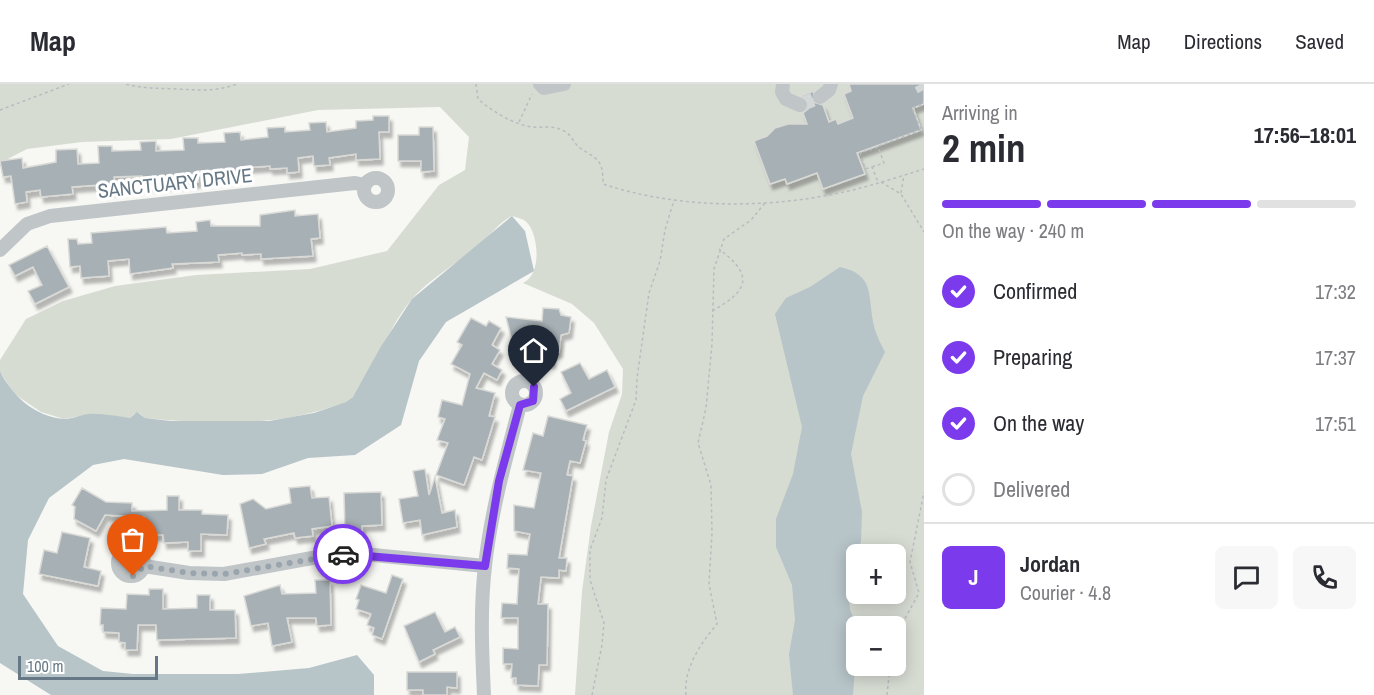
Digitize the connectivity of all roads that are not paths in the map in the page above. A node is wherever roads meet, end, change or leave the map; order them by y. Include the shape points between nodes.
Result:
1 (540, 84) edge
2 (564, 84) edge
3 (783, 84) edge
4 (831, 84) edge
5 (820, 97) tunnel mouth
6 (800, 105) dead end
7 (365, 185) dead end
8 (0, 250) edge
9 (520, 405) dead end
10 (144, 566) dead end
11 (485, 566) junction
12 (484, 695) edge

1 - 2 street via 544,88
3 - 6 street via 786,99
4 - 5 street
7 - 8 street, SANCTUARY DRIVE via 50,216 27,224
9 - 11 street via 499,481
10 - 11 street via 224,574 334,554 363,554
11 - 12 street via 481,632

